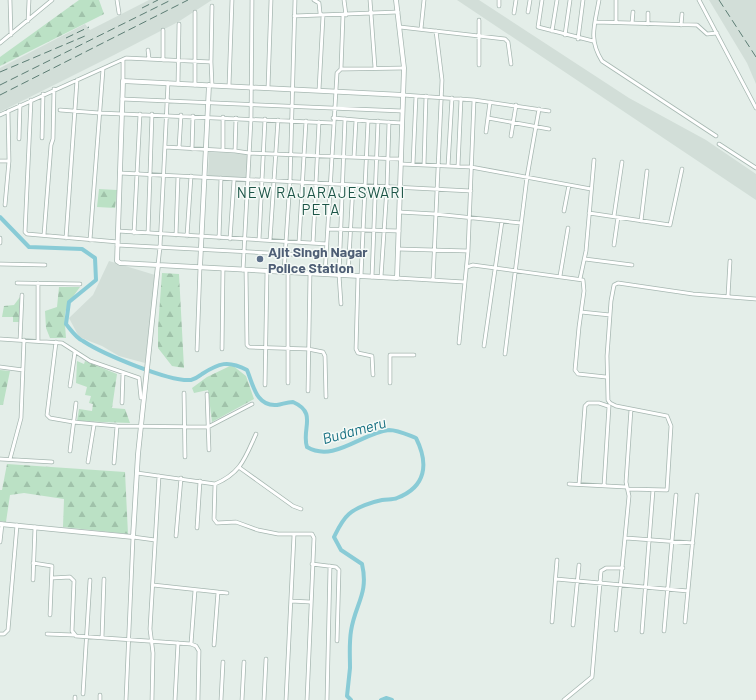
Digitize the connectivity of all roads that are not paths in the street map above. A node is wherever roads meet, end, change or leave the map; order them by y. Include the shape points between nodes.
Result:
1 (10, 0) edge
2 (29, 0) edge
3 (52, 0) edge
4 (117, 0) edge
5 (232, 0) edge
6 (252, 0) edge
7 (271, 0) edge
8 (295, 0) edge
9 (314, 0) edge
10 (344, 0) edge
11 (370, 0) edge
12 (396, 0) edge
13 (424, 0) edge
14 (500, 0) edge
15 (516, 0) edge
16 (530, 0) edge
17 (542, 0) edge
18 (557, 0) edge
19 (570, 0) edge
20 (583, 0) edge
21 (599, 0) edge
22 (616, 0) edge
23 (699, 0) edge
24 (212, 6) dead end
25 (498, 6) dead end
26 (195, 12) dead end
27 (398, 12) junction
28 (528, 12) dead end
29 (633, 12) dead end
30 (119, 13) dead end
31 (371, 13) junction
32 (514, 13) dead end
33 (648, 13) dead end
34 (682, 14) dead end
35 (344, 15) junction
36 (294, 16) junction
37 (323, 16) junction
38 (479, 20) dead end
39 (28, 21) junction
40 (596, 22) junction
41 (616, 22) junction
42 (632, 23) junction
43 (179, 24) dead end
44 (648, 24) junction
45 (681, 25) junction
46 (400, 27) junction
47 (421, 29) junction
48 (163, 30) dead end
49 (436, 31) junction
50 (552, 32) junction
51 (717, 33) junction
52 (11, 35) junction
53 (565, 35) junction
54 (479, 37) junction
55 (578, 39) junction
56 (593, 41) junction
57 (0, 43) edge
58 (148, 50) dead end
59 (148, 59) junction
60 (123, 60) junction
61 (163, 60) junction
62 (178, 61) junction
63 (194, 62) junction
64 (211, 62) junction
65 (510, 64) dead end
66 (478, 65) dead end
67 (375, 68) junction
68 (404, 68) junction
69 (103, 69) junction
70 (341, 69) junction
71 (77, 80) junction
72 (123, 81) junction
73 (168, 83) junction
74 (178, 84) junction
75 (195, 85) junction
76 (210, 85) junction
77 (229, 86) junction
78 (251, 88) junction
79 (268, 88) junction
80 (54, 89) junction
81 (293, 89) junction
82 (318, 90) junction
83 (335, 91) junction
84 (43, 94) junction
85 (403, 95) junction
86 (416, 96) junction
87 (426, 96) junction
88 (441, 97) junction
89 (452, 98) junction
90 (122, 99) junction
91 (461, 99) junction
92 (31, 100) junction
93 (474, 100) junction
94 (167, 101) junction
95 (490, 102) junction
96 (207, 103) junction
97 (20, 105) junction
98 (251, 105) junction
99 (516, 105) junction
100 (292, 106) junction
101 (334, 108) junction
102 (756, 108) edge
103 (60, 110) dead end
104 (539, 110) junction
105 (8, 111) junction
106 (74, 111) junction
107 (402, 111) junction
108 (549, 111) dead end
109 (99, 113) junction
110 (122, 113) junction
111 (140, 114) junction
112 (152, 114) junction
113 (0, 115) edge
114 (166, 115) junction
115 (181, 115) junction
116 (193, 116) junction
117 (207, 117) junction
118 (223, 117) junction
119 (236, 118) junction
120 (251, 118) junction
121 (334, 118) junction
122 (488, 118) junction
123 (264, 119) junction
124 (345, 119) junction
125 (278, 120) junction
126 (292, 120) junction
127 (356, 120) junction
128 (306, 121) junction
129 (368, 121) junction
130 (319, 122) junction
131 (333, 122) junction
132 (378, 122) junction
133 (389, 122) junction
134 (513, 122) junction
135 (402, 123) junction
136 (536, 127) junction
137 (549, 129) dead end
138 (486, 132) dead end
139 (511, 136) dead end
140 (716, 136) dead end
141 (42, 138) dead end
142 (19, 139) dead end
143 (719, 144) dead end
144 (165, 147) junction
145 (179, 148) junction
146 (192, 149) junction
147 (206, 149) junction
148 (223, 150) junction
149 (236, 151) junction
150 (249, 153) junction
151 (264, 153) junction
152 (277, 153) junction
153 (290, 154) junction
154 (305, 155) junction
155 (318, 155) junction
156 (332, 156) junction
157 (343, 156) junction
158 (354, 157) junction
159 (366, 158) junction
160 (377, 158) junction
161 (388, 159) junction
162 (594, 160) dead end
163 (0, 161) edge
164 (9, 161) junction
165 (401, 162) junction
166 (622, 162) dead end
167 (413, 164) junction
168 (424, 165) junction
169 (438, 166) junction
170 (448, 166) junction
171 (458, 166) junction
172 (471, 167) junction
173 (756, 168) edge
174 (682, 169) dead end
175 (647, 171) dead end
176 (120, 173) junction
177 (137, 173) junction
178 (150, 174) junction
179 (164, 175) junction
180 (178, 176) junction
181 (191, 176) junction
182 (204, 177) junction
183 (527, 177) junction
184 (221, 178) junction
185 (234, 180) junction
186 (248, 180) junction
187 (262, 181) junction
188 (275, 181) junction
189 (290, 181) junction
190 (303, 182) junction
191 (317, 182) junction
192 (330, 183) junction
193 (343, 184) junction
194 (353, 185) junction
195 (364, 185) junction
196 (569, 185) junction
197 (376, 186) junction
198 (387, 187) junction
199 (400, 187) junction
200 (436, 189) junction
201 (591, 189) junction
202 (471, 191) junction
203 (5, 205) dead end
204 (564, 211) dead end
205 (399, 212) junction
206 (589, 212) junction
207 (435, 214) junction
208 (614, 216) junction
209 (469, 217) junction
210 (618, 217) junction
211 (502, 221) junction
212 (641, 221) junction
213 (522, 223) junction
214 (568, 228) dead end
215 (328, 229) junction
216 (340, 229) junction
217 (350, 229) junction
218 (362, 230) junction
219 (373, 230) junction
220 (384, 231) junction
221 (399, 231) junction
222 (118, 232) junction
223 (134, 233) junction
224 (148, 233) junction
225 (161, 234) junction
226 (176, 235) junction
227 (44, 236) junction
228 (187, 236) junction
229 (0, 238) edge
230 (66, 238) junction
231 (202, 238) junction
232 (219, 238) junction
233 (230, 239) junction
234 (245, 239) junction
235 (90, 240) junction
236 (259, 240) junction
237 (270, 240) junction
238 (287, 241) junction
239 (299, 242) junction
240 (0, 243) edge
241 (118, 243) junction
242 (313, 243) junction
243 (327, 244) junction
244 (614, 245) dead end
245 (160, 247) junction
246 (398, 249) junction
247 (201, 250) junction
248 (434, 250) junction
249 (468, 251) junction
250 (244, 252) junction
251 (286, 254) junction
252 (326, 256) junction
253 (585, 259) junction
254 (730, 261) dead end
255 (0, 264) edge
256 (45, 265) dead end
257 (632, 265) dead end
258 (158, 266) junction
259 (200, 267) junction
260 (467, 267) junction
261 (223, 269) junction
262 (494, 269) junction
263 (245, 270) junction
264 (268, 271) junction
265 (286, 272) junction
266 (515, 272) junction
267 (310, 274) junction
268 (325, 274) junction
269 (339, 275) junction
270 (348, 275) junction
271 (359, 276) junction
272 (560, 276) junction
273 (372, 277) junction
274 (382, 277) junction
275 (397, 278) junction
276 (580, 279) junction
277 (433, 280) junction
278 (464, 282) junction
279 (17, 283) dead end
280 (38, 283) junction
281 (80, 284) dead end
282 (22, 295) dead end
283 (728, 296) junction
284 (756, 299) edge
285 (341, 304) dead end
286 (581, 312) junction
287 (610, 315) junction
288 (0, 339) edge
289 (20, 340) junction
290 (24, 340) junction
291 (38, 341) junction
292 (56, 342) junction
293 (459, 343) dead end
294 (484, 346) dead end
295 (266, 348) junction
296 (287, 348) junction
297 (222, 349) dead end
298 (308, 349) junction
299 (197, 350) dead end
300 (75, 352) junction
301 (505, 354) dead end
302 (414, 355) dead end
303 (0, 367) edge
304 (23, 370) junction
305 (124, 373) junction
306 (373, 376) dead end
307 (606, 377) junction
308 (288, 383) dead end
309 (390, 384) dead end
310 (70, 386) dead end
311 (265, 386) dead end
312 (308, 391) dead end
313 (184, 393) dead end
314 (207, 394) dead end
315 (326, 397) dead end
316 (143, 398) junction
317 (76, 403) dead end
318 (122, 403) dead end
319 (252, 404) dead end
320 (609, 405) junction
321 (631, 409) junction
322 (73, 422) junction
323 (94, 425) junction
324 (117, 426) junction
325 (142, 426) junction
326 (184, 427) junction
327 (208, 427) junction
328 (256, 434) dead end
329 (209, 450) dead end
330 (70, 452) dead end
331 (185, 457) dead end
332 (0, 459) edge
333 (10, 459) junction
334 (52, 462) dead end
335 (88, 462) dead end
336 (114, 463) dead end
337 (240, 468) junction
338 (137, 474) junction
339 (159, 476) junction
340 (181, 478) junction
341 (200, 481) junction
342 (215, 484) junction
343 (569, 484) dead end
344 (579, 484) junction
345 (604, 486) junction
346 (627, 488) junction
347 (653, 490) junction
348 (676, 495) dead end
349 (697, 495) dead end
350 (301, 509) dead end
351 (1, 524) edge
352 (17, 525) junction
353 (35, 527) junction
354 (197, 528) dead end
355 (294, 535) junction
356 (176, 536) dead end
357 (133, 537) junction
358 (626, 538) junction
359 (649, 539) junction
360 (155, 540) junction
361 (672, 540) junction
362 (0, 542) edge
363 (694, 543) junction
364 (557, 560) dead end
365 (33, 563) junction
366 (312, 564) junction
367 (579, 564) dead end
368 (330, 566) junction
369 (623, 568) junction
370 (52, 578) junction
371 (104, 579) dead end
372 (556, 579) junction
373 (33, 580) dead end
374 (90, 580) dead end
375 (577, 581) junction
376 (600, 583) junction
377 (153, 585) junction
378 (621, 585) junction
379 (645, 587) junction
380 (668, 589) junction
381 (195, 590) junction
382 (688, 591) junction
383 (218, 592) junction
384 (227, 593) dead end
385 (291, 601) junction
386 (310, 602) junction
387 (50, 615) dead end
388 (552, 622) dead end
389 (685, 622) dead end
390 (573, 625) dead end
391 (616, 630) dead end
392 (664, 631) dead end
393 (642, 632) dead end
394 (0, 634) edge
395 (47, 634) dead end
396 (74, 635) junction
397 (88, 637) junction
398 (102, 638) junction
399 (128, 640) junction
400 (337, 640) dead end
401 (151, 641) junction
402 (178, 643) junction
403 (191, 644) junction
404 (214, 645) dead end
405 (266, 659) dead end
406 (223, 662) dead end
407 (244, 662) dead end
408 (83, 694) dead end
409 (100, 695) dead end
410 (100, 700) edge
411 (126, 700) edge
412 (152, 700) edge
413 (175, 700) edge
414 (198, 700) edge
415 (221, 700) edge
416 (242, 700) edge
417 (264, 700) edge
418 (286, 700) edge
419 (306, 700) edge
420 (327, 700) edge
421 (564, 700) edge

1 - 52 street
2 - 39 street
3 - 39 street
4 - 30 street
5 - 77 street
6 - 78 street
7 - 79 street
8 - 36 street
9 - 37 street via 319,3
10 - 35 street
11 - 31 street
12 - 27 street
13 - 47 street
14 - 25 street
15 - 32 street
16 - 28 street
17 - 50 street via 538,27
18 - 50 street
19 - 53 street
20 - 55 street
21 - 40 street
22 - 41 street
23 - 51 street
24 - 64 street
26 - 63 street
27 - 31 street
27 - 46 street
29 - 42 street
31 - 35 street
31 - 67 street
33 - 44 street
34 - 45 street
35 - 37 street
35 - 70 street
36 - 37 street
36 - 81 street
37 - 82 street
38 - 54 street
39 - 52 street
40 - 41 street
40 - 56 street
41 - 42 street
42 - 44 street
43 - 62 street
44 - 45 street
45 - 51 street via 699,26 707,34
46 - 47 street
46 - 68 street
47 - 49 street
48 - 61 street
49 - 54 street
49 - 88 street via 442,80
50 - 53 street
51 - 102 street
52 - 57 street
53 - 55 street
54 - 65 street via 507,40
54 - 66 street
55 - 56 street
56 - 140 street via 604,63
58 - 59 street
59 - 60 street
59 - 61 street
60 - 69 street
60 - 72 street
61 - 62 street
62 - 63 street
62 - 74 street
63 - 64 street
63 - 75 street
64 - 76 street
67 - 68 street
67 - 70 street
68 - 85 street
69 - 71 street
69 - 109 street
70 - 83 street via 337,73
71 - 80 street
71 - 106 street
72 - 73 street
72 - 90 street
73 - 74 street
73 - 94 street
74 - 75 street
75 - 76 street
76 - 77 street
76 - 96 street
77 - 78 street
78 - 79 street
78 - 98 street
79 - 81 street
80 - 84 street
80 - 227 street via 53,139
81 - 82 street
81 - 100 street
82 - 83 street
83 - 85 street
83 - 101 street
84 - 92 street
84 - 141 street
85 - 86 street
85 - 107 street
86 - 87 street
86 - 167 street
87 - 88 street
87 - 168 street
88 - 89 street
88 - 169 street
89 - 91 street
89 - 170 street
90 - 94 street
90 - 110 street
91 - 93 street
91 - 171 street
92 - 97 street
92 - 227 street via 24,231 27,234
93 - 95 street
93 - 172 street
94 - 96 street
94 - 114 street
95 - 99 street
95 - 122 street
96 - 98 street
96 - 117 street
97 - 105 street
97 - 142 street
98 - 100 street
98 - 120 street
99 - 104 street
99 - 134 street
100 - 101 street
100 - 126 street
101 - 107 street
101 - 121 street
103 - 106 street
104 - 108 street
104 - 136 street
105 - 113 street
105 - 164 street
106 - 109 street
106 - 230 street
107 - 135 street
109 - 110 street
109 - 235 street
110 - 111 street
110 - 176 street
111 - 112 street
111 - 177 street
112 - 114 street
112 - 178 street
114 - 115 street
114 - 144 street
115 - 116 street
115 - 145 street
116 - 117 street
116 - 146 street
117 - 118 street
117 - 147 street
118 - 119 street
118 - 148 street
119 - 120 street
119 - 149 street
120 - 123 street
120 - 150 street
121 - 124 street
121 - 131 street
122 - 134 street
122 - 138 street
123 - 125 street
123 - 151 street
124 - 127 street
124 - 157 street
125 - 126 street
125 - 152 street
126 - 128 street
126 - 153 street
127 - 129 street
127 - 158 street
128 - 130 street
128 - 154 street
129 - 132 street
129 - 159 street
130 - 131 street
130 - 155 street
131 - 156 street
132 - 133 street
132 - 160 street
133 - 135 street
133 - 161 street
134 - 136 street
134 - 139 street
135 - 165 street
136 - 137 street
136 - 183 street
143 - 173 street
144 - 145 street
144 - 179 street
145 - 146 street
146 - 147 street
147 - 148 street
147 - 182 street
148 - 149 street
149 - 150 street
150 - 151 street
150 - 186 street
151 - 152 street
151 - 187 street
152 - 153 street
152 - 188 street
153 - 154 street
153 - 189 street
154 - 155 street
154 - 190 street
155 - 156 street
155 - 191 street
156 - 157 street
156 - 192 street
157 - 158 street
157 - 193 street
158 - 159 street
159 - 160 street
159 - 195 street
160 - 161 street
160 - 197 street
161 - 165 street
161 - 198 street
162 - 201 street
163 - 164 street
164 - 203 street
165 - 167 street
165 - 199 street
166 - 208 street
167 - 168 street
168 - 169 street
169 - 170 street
169 - 200 street
170 - 171 street
171 - 172 street
172 - 183 street
172 - 202 street
174 - 212 street via 670,225
175 - 212 street
176 - 177 street
176 - 222 street
177 - 178 street
177 - 223 street
178 - 179 street
178 - 224 street
179 - 180 street
179 - 225 street
180 - 181 street
180 - 226 street
181 - 182 street
181 - 228 street
182 - 184 street
182 - 231 street
183 - 196 street
183 - 213 street
184 - 185 street
184 - 232 street
185 - 186 street
185 - 233 street
186 - 187 street
186 - 234 street
187 - 188 street
187 - 236 street
188 - 189 street
188 - 237 street
189 - 190 street
189 - 238 street
190 - 191 street
190 - 239 street
191 - 192 street
191 - 242 street
192 - 193 street
192 - 215 street
193 - 194 street
193 - 216 street
194 - 195 street
194 - 217 street
195 - 197 street
195 - 218 street
196 - 201 street
196 - 204 street
197 - 198 street
197 - 219 street
198 - 199 street
198 - 220 street
199 - 200 street
199 - 205 street
200 - 202 street
200 - 207 street
201 - 206 street
202 - 209 street
205 - 207 street
205 - 221 street
206 - 208 street
206 - 253 street
207 - 209 street
207 - 248 street
208 - 210 street
209 - 211 street
209 - 249 street
210 - 212 street
210 - 244 street
211 - 213 street
211 - 262 street
213 - 266 street
214 - 272 street
215 - 216 street
215 - 243 street
216 - 217 street
216 - 269 street
217 - 218 street
217 - 270 street
218 - 219 street
218 - 271 street
219 - 220 street
219 - 273 street
220 - 221 street
220 - 274 street
221 - 246 street
222 - 223 street
222 - 241 street
223 - 224 street
224 - 225 street
225 - 226 street
225 - 245 street
226 - 228 street
227 - 230 street
228 - 231 street
229 - 240 street
230 - 235 street
231 - 232 street
231 - 247 street
232 - 233 street
233 - 234 street
234 - 236 street
234 - 250 street
235 - 241 street
236 - 237 street
237 - 238 street
238 - 239 street
238 - 251 street
239 - 242 street
241 - 245 street
241 - 258 street via 118,263
242 - 243 street
243 - 252 street
245 - 247 street
245 - 258 street
246 - 248 street
246 - 275 street
247 - 250 street
247 - 259 street
248 - 249 street
248 - 277 street
249 - 260 street
250 - 251 street
250 - 263 street
251 - 252 street
251 - 265 street
252 - 268 street
253 - 257 street
253 - 276 street
254 - 283 street
255 - 256 street
258 - 259 street
258 - 316 street
259 - 261 street
259 - 299 street
260 - 262 street via 473,265
260 - 278 street
261 - 263 street
261 - 297 street
262 - 266 street
262 - 294 street
263 - 264 street
263 - 295 street via 246,345
264 - 265 street
264 - 295 street
265 - 267 street
265 - 296 street
266 - 272 street
266 - 301 street
267 - 268 street
267 - 298 street
268 - 269 street
269 - 270 street
269 - 285 street
270 - 271 street
271 - 273 street
271 - 306 street via 356,349 358,353 372,356
272 - 276 street
273 - 274 street
274 - 275 street
275 - 277 street
276 - 286 street via 584,282
277 - 278 street
278 - 293 street
279 - 280 street
280 - 281 street
280 - 291 street
282 - 289 street
283 - 284 street
283 - 287 street via 693,294 616,283 612,293
286 - 287 street
286 - 307 street via 576,372
287 - 307 street
288 - 289 street
289 - 290 street
290 - 291 street
290 - 304 street
291 - 292 street
292 - 300 street via 65,344
292 - 322 street via 47,414 50,418
295 - 296 street
295 - 311 street
296 - 298 street
296 - 308 street
298 - 312 street
298 - 315 street via 324,354
300 - 305 street via 90,361
300 - 310 street
302 - 309 street via 390,355
303 - 304 street
304 - 333 street via 19,428
305 - 316 street via 138,378
305 - 318 street
307 - 320 street
313 - 326 street
314 - 327 street
316 - 325 street
317 - 322 street
319 - 327 street
320 - 321 street
320 - 344 street via 594,402 586,404
320 - 345 street
321 - 346 street
321 - 347 street via 667,416 670,421 668,488 662,491
322 - 323 street
322 - 330 street
323 - 324 street
323 - 335 street
324 - 325 street
324 - 336 street
325 - 326 street
325 - 338 street
326 - 327 street
326 - 331 street
327 - 329 street
328 - 337 street
332 - 333 street
333 - 334 street
337 - 342 street
337 - 350 street
338 - 339 street
338 - 357 street
339 - 340 street
339 - 360 street
340 - 341 street
340 - 356 street
341 - 342 street
341 - 354 street
342 - 355 street via 214,519 217,524 236,522 266,532
343 - 344 street
344 - 345 street
345 - 346 street
346 - 347 street
346 - 358 street
347 - 359 street
348 - 361 street
349 - 363 street
351 - 352 street
351 - 362 street
352 - 353 street
352 - 394 street via 8,630
353 - 357 street
353 - 365 street
355 - 366 street via 312,534
355 - 385 street
357 - 360 street
357 - 399 street
358 - 359 street
358 - 369 street
359 - 361 street
359 - 379 street
360 - 377 street
361 - 363 street
361 - 380 street
363 - 382 street
364 - 372 street
365 - 370 street via 51,565
365 - 373 street
366 - 368 street
366 - 386 street
367 - 375 street
368 - 400 street via 336,567 339,571
368 - 420 street
369 - 376 street via 603,569
369 - 378 street
370 - 387 street
370 - 396 street via 70,577 74,581
371 - 398 street
372 - 375 street
372 - 388 street
374 - 397 street
375 - 376 street
375 - 390 street
376 - 378 street
376 - 421 street via 592,677
377 - 381 street
377 - 401 street
378 - 379 street
378 - 391 street
379 - 380 street
379 - 393 street
380 - 382 street
380 - 392 street
381 - 383 street
381 - 403 street
382 - 389 street
383 - 384 street
383 - 404 street
385 - 386 street
385 - 418 street
386 - 419 street
395 - 396 street
396 - 397 street
397 - 398 street
397 - 408 street
398 - 399 street
399 - 401 street
399 - 411 street
401 - 402 street
401 - 412 street
402 - 403 street
402 - 413 street
403 - 414 street via 198,649
405 - 417 street
406 - 415 street
407 - 416 street
409 - 410 street

